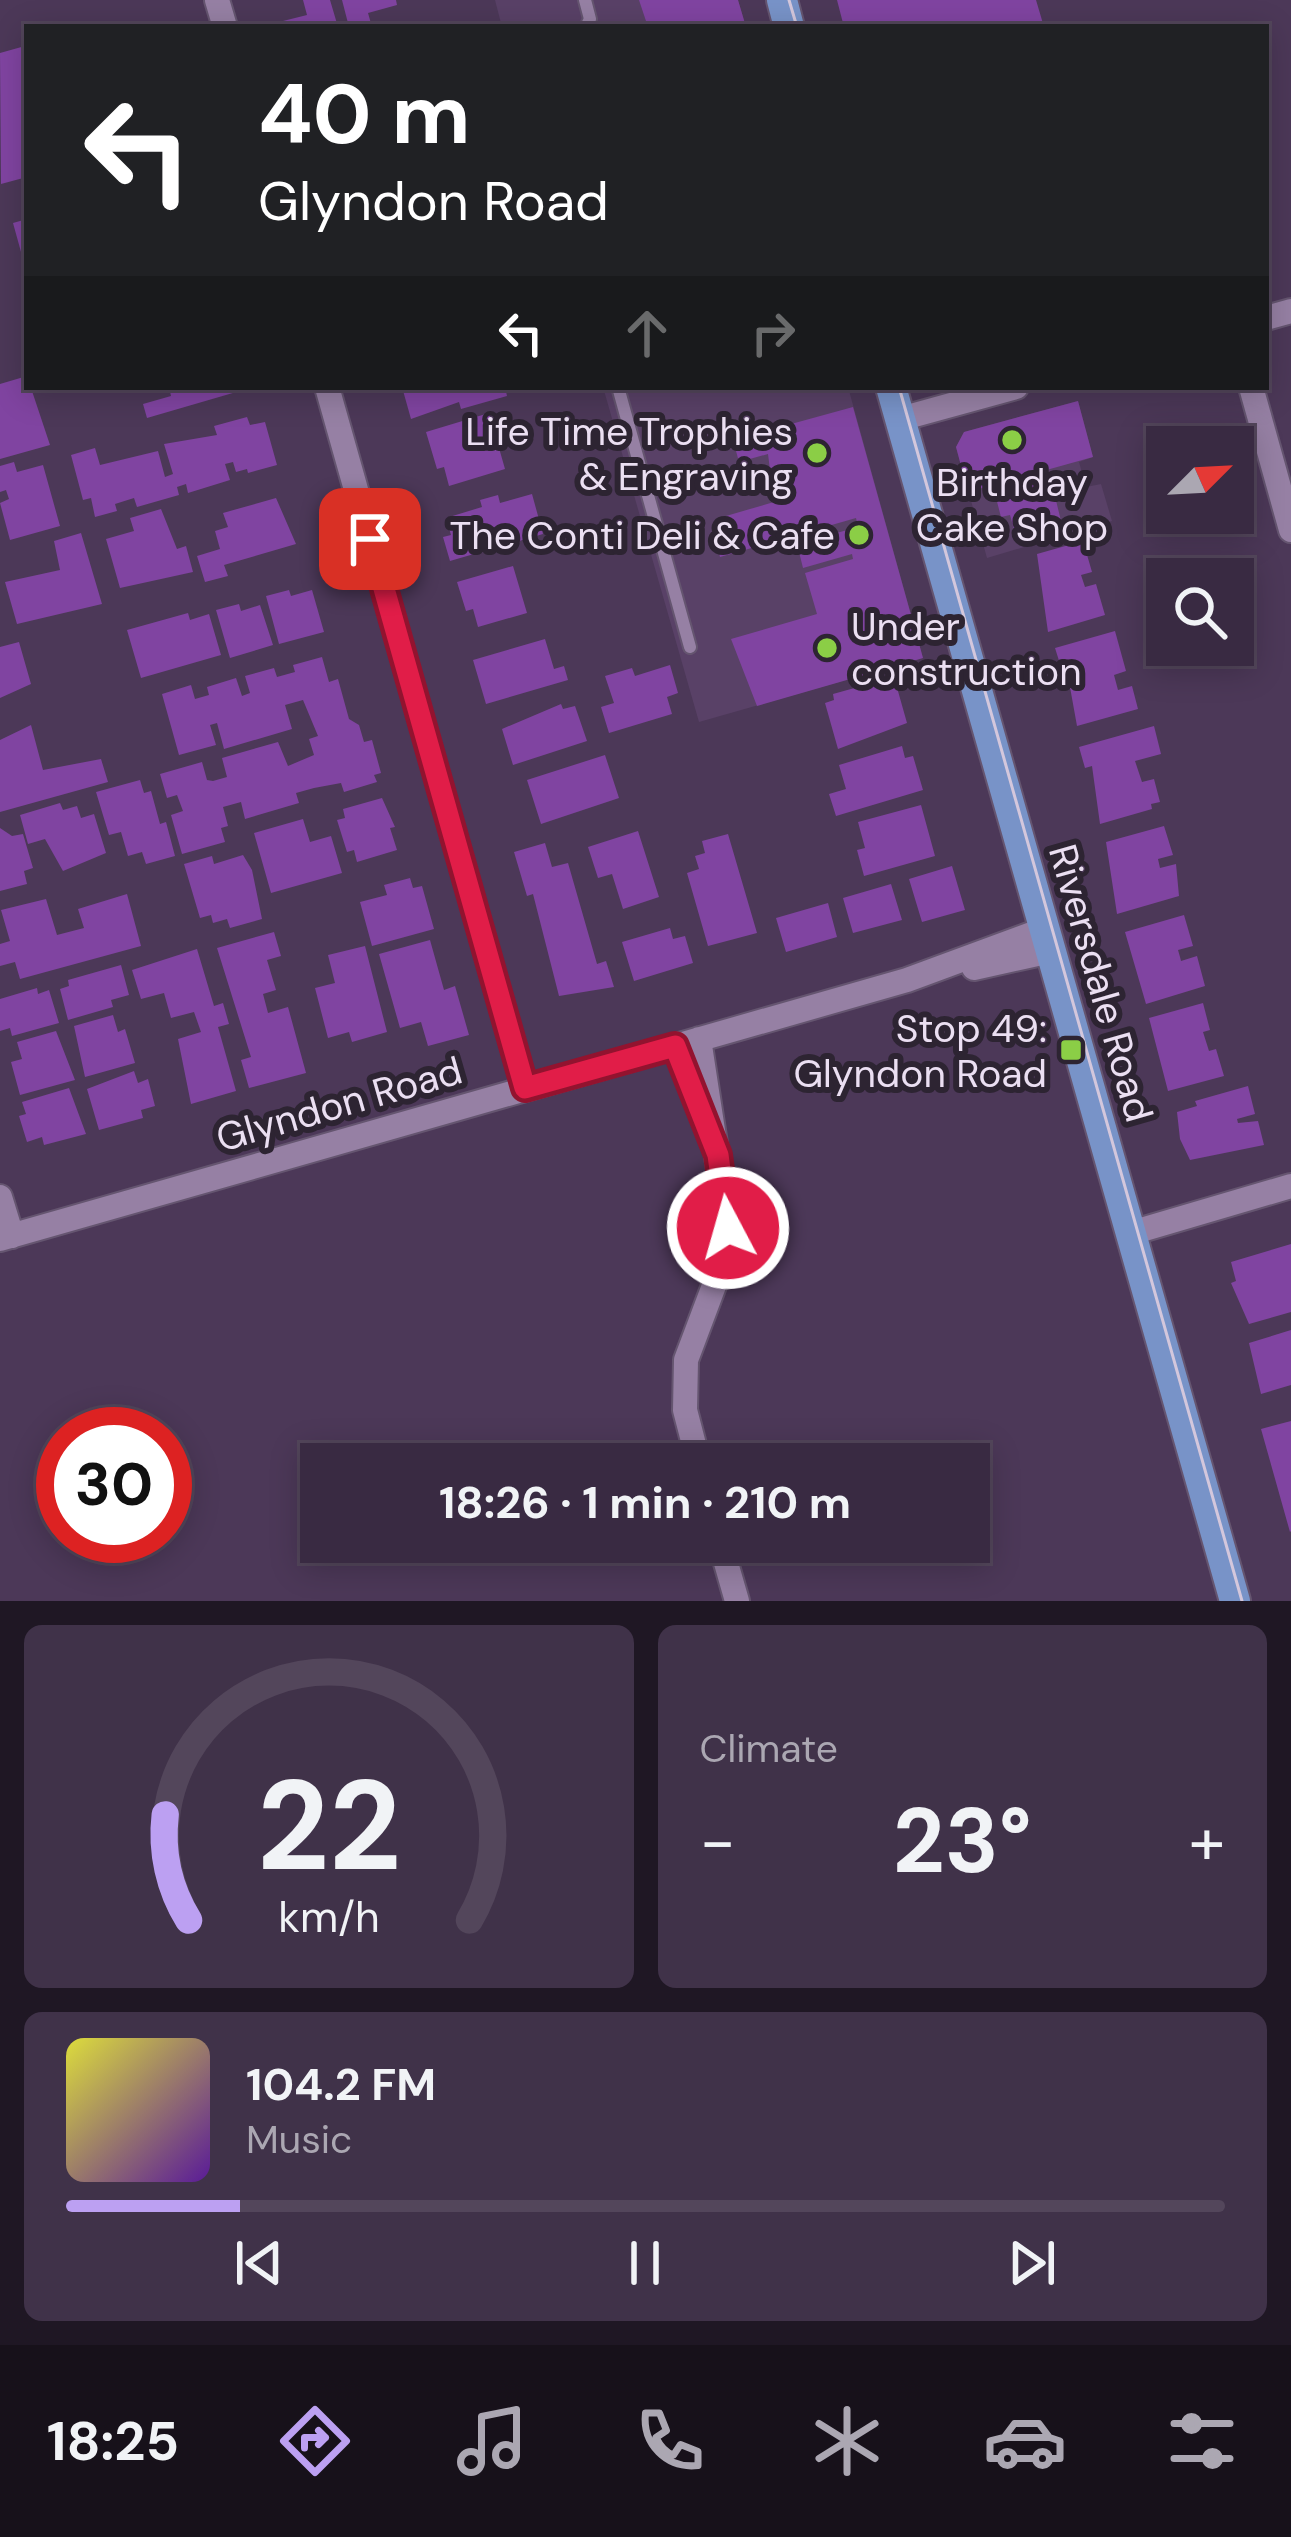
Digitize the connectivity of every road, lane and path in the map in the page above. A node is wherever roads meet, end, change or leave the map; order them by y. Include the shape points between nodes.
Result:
1 (328, 390) edge
2 (619, 390) edge
3 (892, 390) edge
4 (1005, 390) edge
5 (1252, 390) edge
6 (900, 419) junction
7 (1291, 530) edge
8 (690, 647) dead end
9 (1048, 940) junction
10 (687, 1043) junction
11 (525, 1088) junction
12 (1291, 1186) edge
13 (0, 1197) edge
14 (1131, 1233) junction
15 (6, 1238) edge
16 (695, 1443) edge
17 (727, 1563) edge
18 (737, 1601) edge
19 (1235, 1601) edge

1 - 11 street
2 - 8 lane
3 - 6 main road, Riversdale Road
4 - 6 street
5 - 7 street
6 - 9 main road, Riversdale Road
9 - 10 street, Glyndon Road
9 - 14 main road, Riversdale Road
10 - 11 street, Glyndon Road
10 - 16 street via 727,1205 726,1247 686,1360
11 - 15 street, Glyndon Road
12 - 14 street
13 - 15 street
14 - 19 main road, Riversdale Road
17 - 18 street

